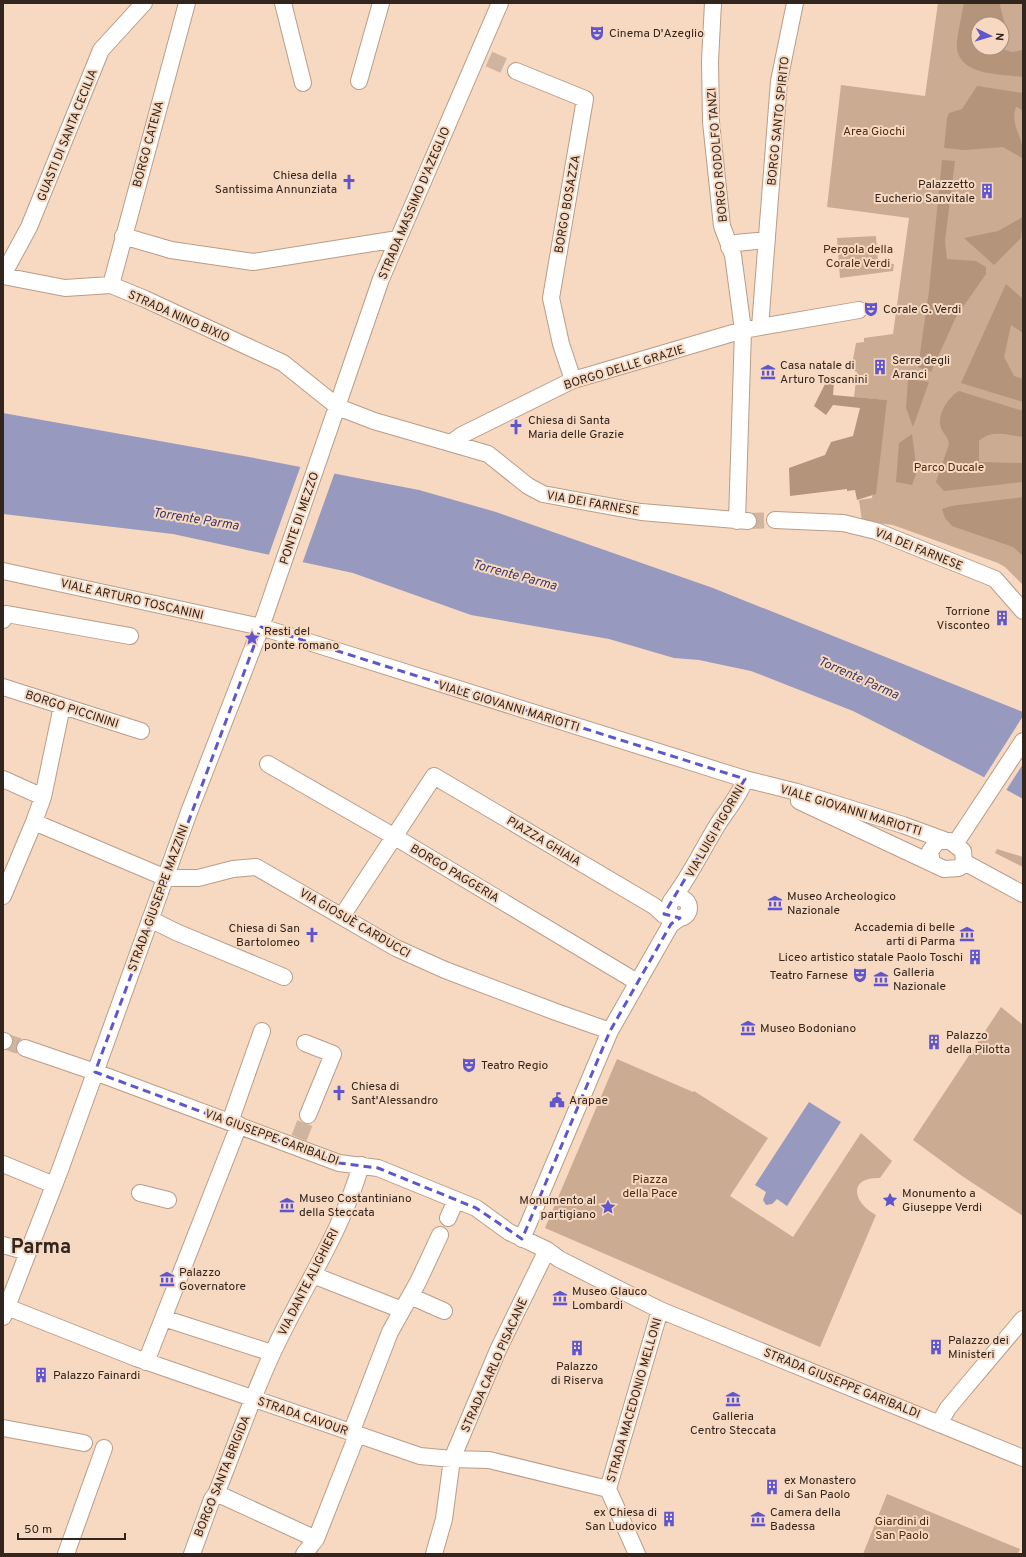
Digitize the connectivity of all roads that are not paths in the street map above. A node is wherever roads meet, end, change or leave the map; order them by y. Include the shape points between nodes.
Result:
1 (144, 3) edge
2 (187, 3) edge
3 (283, 3) edge
4 (381, 3) edge
5 (500, 3) edge
6 (713, 3) edge
7 (795, 3) edge
8 (516, 71) tunnel mouth
9 (359, 81) dead end
10 (303, 83) dead end
11 (123, 236) junction
12 (398, 239) junction
13 (766, 240) junction
14 (729, 247) junction
15 (3, 276) edge
16 (111, 286) junction
17 (859, 310) dead end
18 (760, 327) junction
19 (743, 330) junction
20 (572, 380) junction
21 (338, 407) junction
22 (330, 430) joint
23 (451, 443) junction
24 (775, 520) tunnel mouth
25 (743, 521) joint
26 (3, 571) edge
27 (1023, 611) edge
28 (5, 617) edge
29 (261, 628) junction
30 (130, 636) dead end
31 (3, 687) edge
32 (62, 706) junction
33 (141, 731) dead end
34 (1023, 741) edge
35 (270, 765) dead end
36 (3, 779) edge
37 (751, 781) junction
38 (43, 797) junction
39 (34, 822) junction
40 (395, 837) junction
41 (950, 842) junction
42 (932, 862) junction
43 (964, 862) junction
44 (166, 878) junction
45 (1023, 894) edge
46 (3, 896) edge
47 (672, 908) junction
48 (342, 916) junction
49 (150, 919) junction
50 (284, 978) dead end
51 (637, 982) junction
52 (262, 1031) dead end
53 (610, 1031) junction
54 (305, 1043) dead end
55 (25, 1048) tunnel mouth
56 (95, 1072) junction
57 (308, 1115) tunnel mouth
58 (234, 1124) junction
59 (3, 1164) edge
60 (361, 1165) junction
61 (54, 1185) junction
62 (140, 1193) dead end
63 (168, 1200) dead end
64 (456, 1200) junction
65 (448, 1218) dead end
66 (440, 1235) dead end
67 (522, 1239) junction
68 (3, 1245) edge
69 (547, 1250) junction
70 (28, 1252) junction
71 (313, 1275) junction
72 (410, 1296) junction
73 (402, 1310) junction
74 (660, 1310) junction
75 (444, 1311) dead end
76 (5, 1312) edge
77 (163, 1318) junction
78 (1023, 1319) edge
79 (272, 1353) junction
80 (146, 1362) junction
81 (252, 1398) junction
82 (939, 1424) junction
83 (3, 1428) edge
84 (354, 1434) junction
85 (84, 1443) dead end
86 (104, 1448) dead end
87 (1023, 1458) edge
88 (452, 1459) junction
89 (608, 1489) junction
90 (216, 1493) junction
91 (316, 1539) junction
92 (66, 1554) edge
93 (193, 1554) edge
94 (304, 1554) edge
95 (434, 1554) edge
96 (637, 1554) edge

1 - 15 street, GUASTI DI SANTA CECILIA via 101,50 29,227
2 - 11 street, BORGO CATENA
3 - 10 street
4 - 9 street
5 - 12 street, STRADA MASSIMO D'AZEGLIO via 484,57
6 - 14 street, BORGO RODOLFO TANZI via 710,61 712,122 722,226
7 - 13 street, BORGO SANTO SPIRITO via 779,81
8 - 20 street, BORGO BOSAZZA via 585,100 551,298
11 - 12 street via 171,250 253,262
11 - 16 street, BORGO CATENA
12 - 21 street, STRADA MASSIMO D'AZEGLIO via 381,279
13 - 14 street via 736,243
13 - 18 street, BORGO SANTO SPIRITO
14 - 19 street, BORGO RODOLFO TANZI via 733,255
15 - 16 street, STRADA NINO BIXIO via 65,288
16 - 21 street, STRADA NINO BIXIO via 145,299 283,363
17 - 18 street, BORGO DELLE GRAZIE
18 - 19 street, BORGO DELLE GRAZIE
19 - 20 street, BORGO DELLE GRAZIE
19 - 25 street, BORGO RODOLFO TANZI
20 - 23 street, BORGO DELLE GRAZIE via 462,435
21 - 22 street, STRADA MASSIMO D'AZEGLIO
21 - 23 street, VIA DEI FARNESE via 374,421
22 - 29 street, PONTE DI MEZZO
23 - 25 street, VIA DEI FARNESE via 493,457 528,486 548,496 641,512
24 - 27 street, VIA DEI FARNESE via 843,523 876,531 995,579
26 - 29 street, VIALE ARTURO TOSCANINI
28 - 30 street
29 - 37 street, VIALE GIOVANNI MARIOTTI
29 - 44 street, STRADA GIUSEPPE MAZZINI
31 - 32 street, BORGO PICCININI
32 - 33 street, BORGO PICCININI
32 - 38 street
34 - 41 street via 965,830
35 - 40 street, BORGO PAGGERIA
36 - 38 street
37 - 41 street, VIALE GIOVANNI MARIOTTI via 797,792
37 - 42 street, VIALE GIOVANNI MARIOTTI
37 - 47 street, VIA LUIGI PIGORINI via 742,788 718,824
38 - 39 street
39 - 44 street
39 - 46 street
40 - 47 street, PIAZZA GHIAIA via 434,776
40 - 48 street
40 - 51 street, BORGO PAGGERIA
41 - 42 street via 938,841 931,848 929,854
41 - 43 street via 963,851
42 - 43 street via 950,870 959,868
43 - 45 street
44 - 48 street, VIA GIOSUÈ CARDUCCI via 198,878 256,867
44 - 49 street, STRADA GIUSEPPE MAZZINI
47 - 51 street, VIA LUIGI PIGORINI via 672,922
48 - 53 street, VIA GIOSUÈ CARDUCCI via 396,948 445,970
49 - 50 street
49 - 56 street, STRADA GIUSEPPE MAZZINI
51 - 53 street
52 - 58 street
53 - 67 street
54 - 57 street via 333,1054
55 - 56 street, VIA GIUSEPPE GARIBALDI
56 - 58 street, VIA GIUSEPPE GARIBALDI
56 - 61 street, STRADA GIUSEPPE MAZZINI
58 - 60 street, VIA GIUSEPPE GARIBALDI via 297,1142 344,1164
58 - 77 street via 203,1217
59 - 61 street
60 - 64 street, VIA GIUSEPPE GARIBALDI via 378,1168
60 - 71 street, VIA DANTE ALIGHIERI via 333,1236
61 - 70 street, STRADA GIUSEPPE MAZZINI
62 - 63 street
64 - 65 street
64 - 67 street, VIA GIUSEPPE GARIBALDI via 481,1211
66 - 72 street
67 - 69 street, VIA GIUSEPPE GARIBALDI
68 - 70 street
69 - 74 street, VIA GIUSEPPE GARIBALDI via 561,1260
69 - 88 street, STRADA CARLO PISACANE via 498,1350
70 - 76 street, STRADA GIUSEPPE MAZZINI
71 - 73 street
71 - 79 street, VIA DANTE ALIGHIERI
72 - 73 street
72 - 75 street
73 - 84 street via 384,1347
74 - 82 street, STRADA GIUSEPPE GARIBALDI
74 - 89 street, STRADA MACEDONIO MELLONI
76 - 80 street, STRADA CAVOUR
77 - 79 street
77 - 80 street
78 - 82 street via 948,1408
79 - 81 street, VIA DANTE ALIGHIERI
80 - 81 street, STRADA CAVOUR
81 - 84 street, STRADA CAVOUR
81 - 90 street, BORGO SANTA BRIGIDA via 233,1455
82 - 87 street, STRADA GIUSEPPE GARIBALDI
83 - 85 street
84 - 88 street, STRADA CAVOUR via 420,1456
84 - 91 street
86 - 92 street
88 - 89 street, STRADA CAVOUR via 489,1460
88 - 95 street, STRADA CARLO PISACANE via 444,1519
89 - 96 street
90 - 91 street
90 - 93 street, BORGO SANTA BRIGIDA
91 - 94 street

